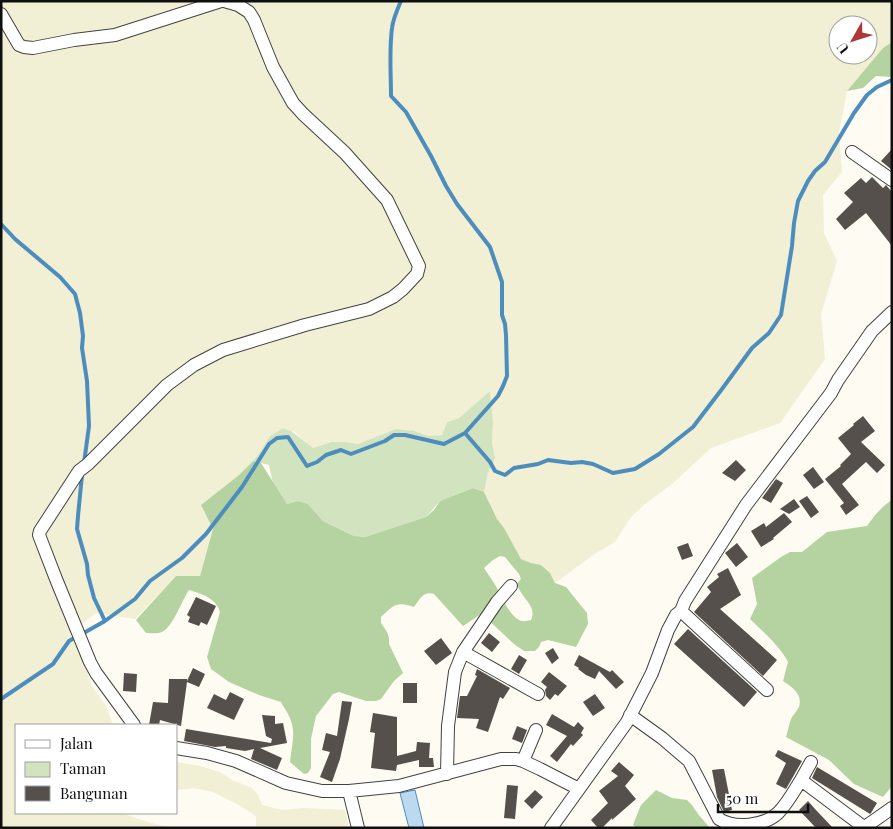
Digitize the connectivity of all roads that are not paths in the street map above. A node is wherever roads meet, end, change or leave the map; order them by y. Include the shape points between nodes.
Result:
1 (222, 1) edge
2 (240, 3) edge
3 (1, 14) edge
4 (852, 152) dead end
5 (892, 180) edge
6 (892, 312) edge
7 (511, 586) dead end
8 (681, 611) junction
9 (463, 652) junction
10 (767, 690) dead end
11 (538, 694) dead end
12 (630, 715) junction
13 (133, 724) edge
14 (536, 730) dead end
15 (178, 748) edge
16 (523, 761) junction
17 (811, 762) dead end
18 (448, 774) junction
19 (801, 780) junction
20 (579, 789) junction
21 (349, 791) junction
22 (892, 808) edge
23 (358, 828) edge
24 (551, 828) edge
25 (865, 828) edge

1 - 2 street
1 - 3 street via 115,35 33,48 20,45
2 - 13 street via 254,20 273,67 293,103 345,153 387,200 419,266 417,274 393,297 369,309 223,350 194,365 167,385 83,468 39,532 90,662
4 - 5 street
6 - 8 street via 872,331 831,393 746,504
7 - 9 street
8 - 10 street
8 - 12 street via 668,630 652,673
9 - 11 street
9 - 18 street via 452,692
12 - 19 street via 689,762 718,819 724,822 743,825 769,819 781,810
12 - 20 street
14 - 16 street
15 - 21 street via 236,761 286,783 322,791
16 - 18 street via 501,759
16 - 20 street
17 - 19 street
18 - 21 street via 399,786
19 - 25 street
20 - 24 street
21 - 23 street
22 - 25 street

